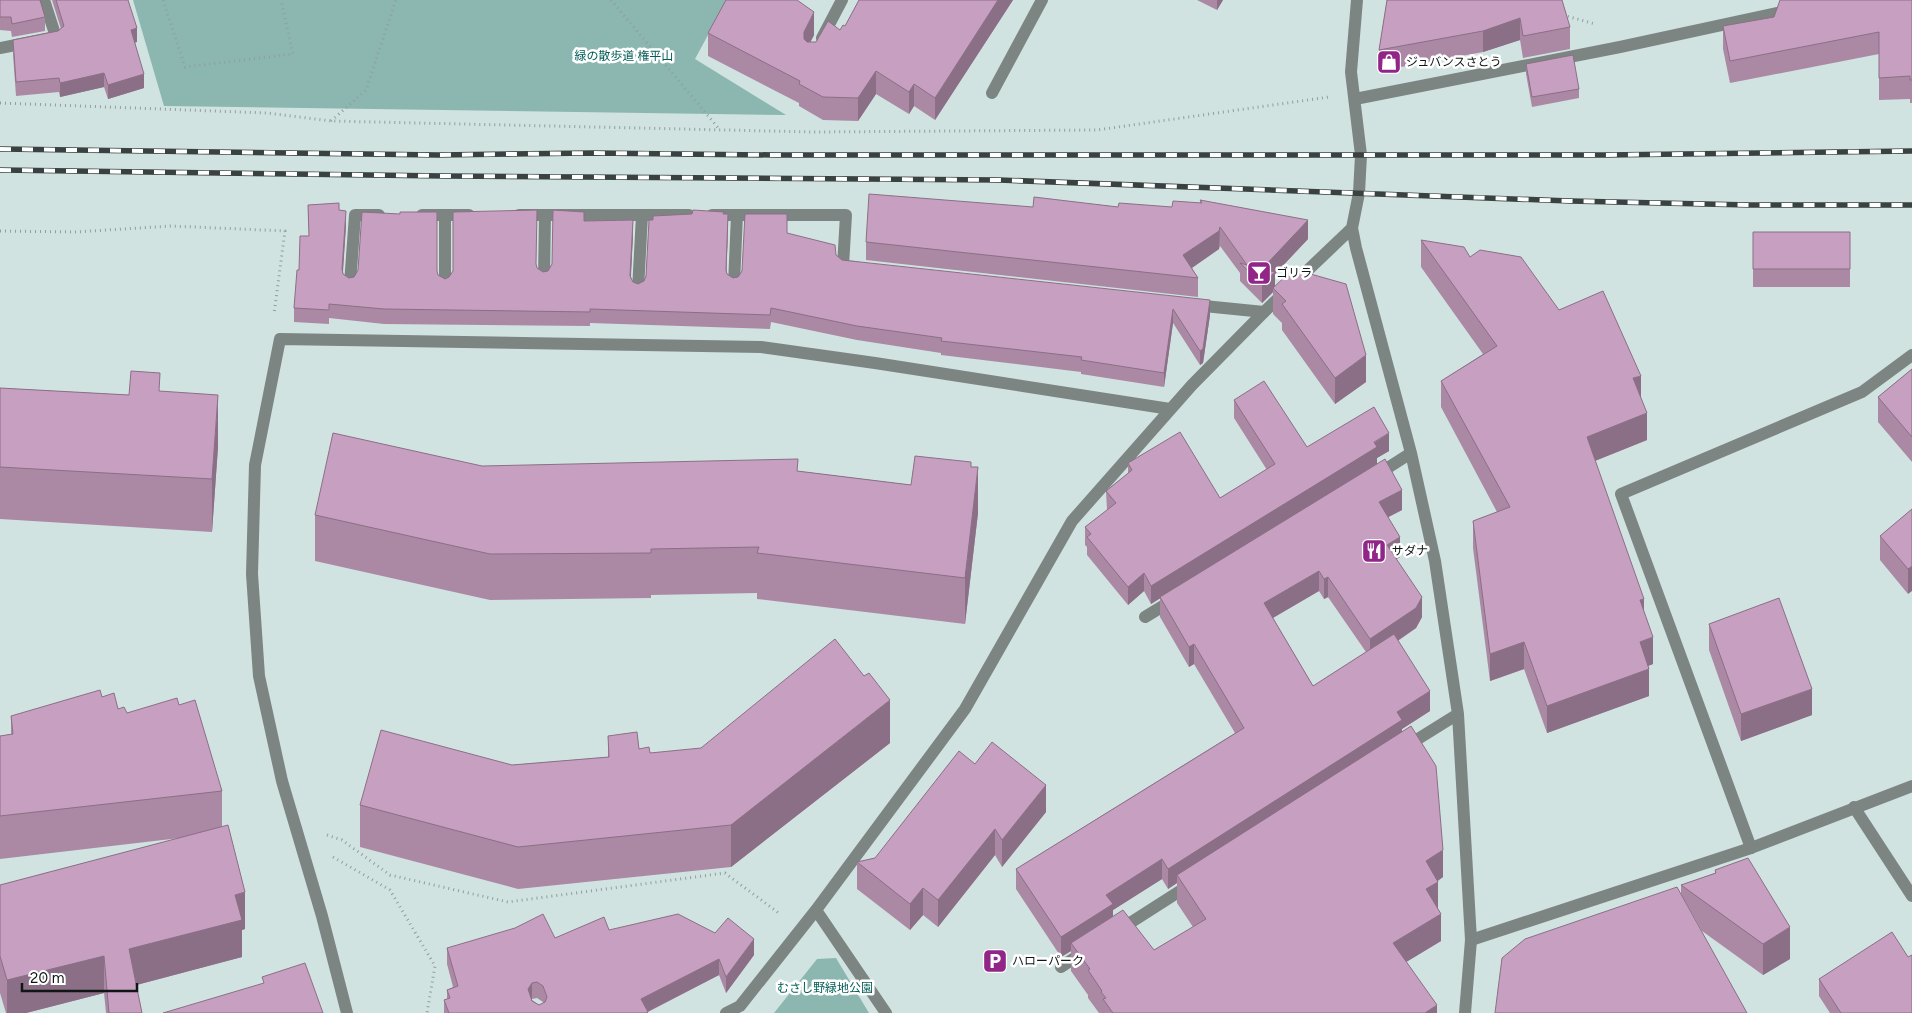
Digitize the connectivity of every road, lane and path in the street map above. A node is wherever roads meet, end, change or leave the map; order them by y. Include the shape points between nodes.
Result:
1 (44, 0) edge
2 (163, 0) edge
3 (281, 0) edge
4 (396, 0) edge
5 (611, 0) edge
6 (842, 0) edge
7 (1042, 0) edge
8 (1357, 0) edge
9 (1801, 8) edge
10 (1559, 13) edge
11 (1620, 46) junction
12 (0, 48) edge
13 (815, 50) edge
14 (992, 93) dead end
15 (1355, 99) junction
16 (0, 103) edge
17 (331, 122) junction
18 (721, 130) junction
19 (391, 215) edge
20 (409, 215) edge
21 (445, 215) junction
22 (485, 215) edge
23 (505, 215) edge
24 (545, 215) junction
25 (642, 215) junction
26 (737, 215) junction
27 (1352, 228) junction
28 (0, 230) edge
29 (863, 268) edge
30 (544, 278) edge
31 (350, 284) edge
32 (734, 284) edge
33 (445, 286) edge
34 (638, 290) edge
35 (1186, 304) edge
36 (1264, 312) junction
37 (280, 339) junction
38 (1912, 355) edge
39 (1170, 409) junction
40 (1411, 453) junction
41 (1361, 484) edge
42 (1187, 591) edge
43 (1145, 617) dead end
44 (1458, 714) junction
45 (1398, 752) edge
46 (1912, 786) edge
47 (1854, 807) junction
48 (295, 825) junction
49 (1751, 848) junction
50 (330, 855) dead end
51 (1204, 875) edge
52 (1912, 896) edge
53 (816, 910) junction
54 (800, 929) junction
55 (1112, 934) edge
56 (1472, 940) junction
57 (1095, 945) edge
58 (1061, 966) dead end
59 (347, 1013) edge
60 (427, 1013) edge
61 (726, 1013) edge
62 (886, 1013) edge
63 (1465, 1013) edge

1 - 12 street via 56,37
2 - 3 path via 185,67 293,54
4 - 17 path via 366,90
5 - 18 path
6 - 13 street
7 - 14 street
8 - 15 street via 1351,72
9 - 11 street
10 - 11 path via 1603,26
11 - 15 street
15 - 18 path via 1328,96 1097,130
15 - 27 street via 1361,155 1359,193
16 - 17 path via 267,113
17 - 18 path
19 - 31 street via 355,215
20 - 21 street
21 - 22 street
21 - 33 street
23 - 24 street
24 - 25 street
24 - 30 street
25 - 26 street
25 - 34 street
26 - 29 street via 846,215 843,266
26 - 32 street
27 - 36 street
27 - 40 street
28 - 37 path via 76,232 171,226 285,231 273,319
35 - 36 street
36 - 39 street
37 - 39 street via 761,347
37 - 48 street via 255,465 252,574 259,676
38 - 49 street via 1862,392 1621,494
39 - 53 street via 1072,521 965,709
40 - 41 street
40 - 44 street via 1435,561
42 - 43 street
44 - 45 street
44 - 56 street
46 - 47 street
47 - 49 street
47 - 52 street
48 - 54 path via 342,840 390,875 508,902 725,873
48 - 59 street
49 - 56 street
50 - 60 path via 390,890 435,966
51 - 55 street
53 - 54 street
53 - 62 street
54 - 61 street via 740,1006
56 - 63 street
57 - 58 street

